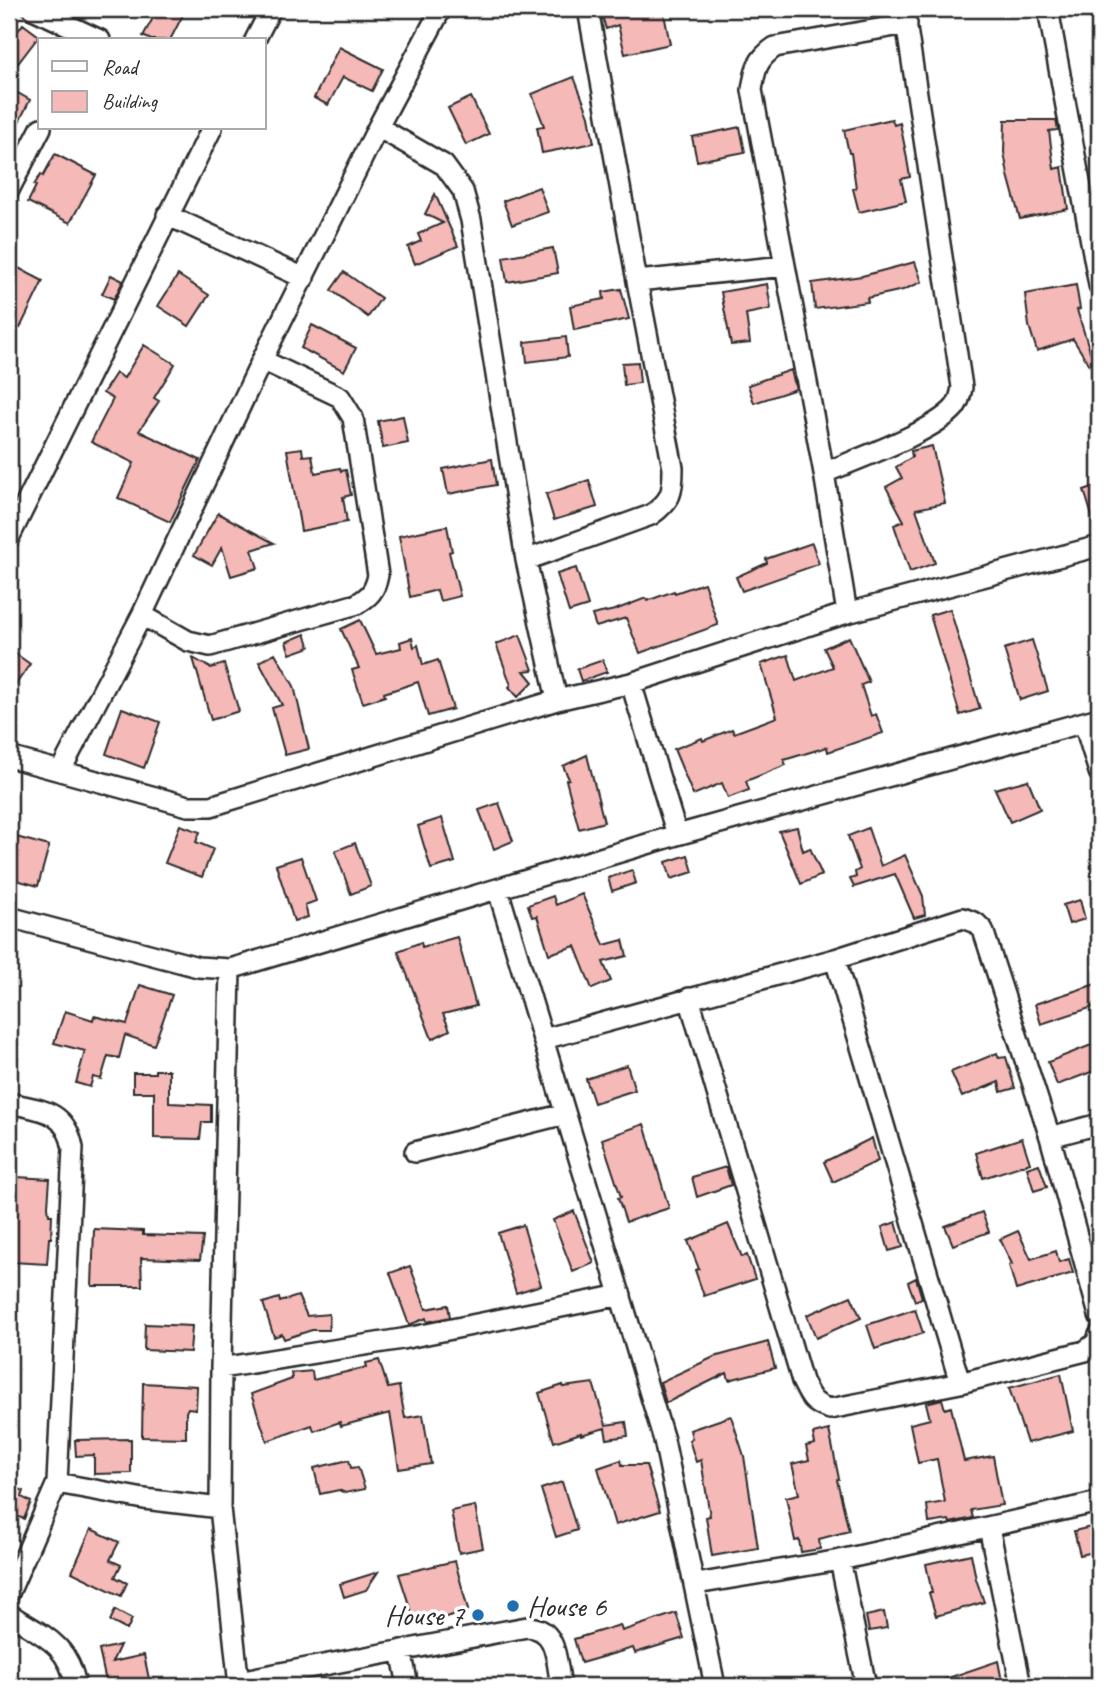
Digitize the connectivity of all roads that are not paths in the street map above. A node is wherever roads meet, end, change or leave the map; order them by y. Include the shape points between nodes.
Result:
1 (33, 9) edge
2 (271, 9) edge
3 (442, 9) edge
4 (588, 9) edge
5 (1048, 9) edge
6 (905, 16) edge
7 (91, 38) edge
8 (256, 38) edge
9 (378, 127) junction
10 (40, 130) edge
11 (211, 130) edge
12 (11, 180) edge
13 (167, 215) junction
14 (785, 266) junction
15 (304, 278) junction
16 (637, 281) junction
17 (1099, 285) edge
18 (262, 360) junction
19 (824, 473) junction
20 (9, 538) edge
21 (1099, 546) edge
22 (526, 560) junction
23 (846, 613) junction
24 (142, 615) junction
25 (631, 683) junction
26 (557, 700) junction
27 (1092, 720) edge
28 (9, 757) edge
29 (61, 770) junction
30 (1099, 772) edge
31 (677, 835) junction
32 (498, 890) junction
33 (9, 917) edge
34 (835, 959) junction
35 (230, 969) junction
36 (689, 998) junction
37 (544, 1039) junction
38 (9, 1102) edge
39 (565, 1114) junction
40 (1099, 1124) edge
41 (1051, 1136) junction
42 (415, 1152) dead end
43 (621, 1295) junction
44 (1099, 1315) edge
45 (1099, 1335) edge
46 (221, 1368) junction
47 (960, 1383) junction
48 (57, 1483) junction
49 (1099, 1502) edge
50 (220, 1508) junction
51 (989, 1527) junction
52 (840, 1560) junction
53 (696, 1584) junction
54 (9, 1593) edge
55 (9, 1614) edge
56 (401, 1650) junction
57 (238, 1684) edge
58 (76, 1686) edge
59 (408, 1686) edge
60 (561, 1686) edge
61 (715, 1686) edge
62 (866, 1686) edge
63 (1021, 1686) edge

1 - 7 street
2 - 8 street
3 - 9 street
4 - 16 street
5 - 17 street
6 - 14 street via 775,47 761,56 752,90
6 - 19 street via 962,387 960,400 935,424
9 - 15 street
9 - 22 street via 444,165 463,191
10 - 12 street
11 - 13 street
13 - 15 street
13 - 20 street
14 - 16 street
14 - 19 street
15 - 18 street
16 - 22 street via 673,488 666,505 651,515
18 - 24 street
18 - 24 street via 340,397 347,406 353,418 376,586 357,604 210,646 188,641
19 - 23 street
21 - 23 street
22 - 26 street
23 - 25 street
24 - 29 street
25 - 26 street
25 - 31 street
26 - 29 street via 211,806 188,806
27 - 30 street
27 - 31 street
28 - 29 street
31 - 32 street
32 - 35 street
32 - 37 street
33 - 35 street via 198,967
34 - 36 street
34 - 41 street via 963,918 976,923 983,930
34 - 47 street
35 - 46 street
36 - 37 street
36 - 47 street via 809,1396 818,1406 830,1409
37 - 39 street
38 - 48 street via 52,1113 70,1133 73,1148
39 - 42 street
39 - 43 street
40 - 41 street
41 - 44 street
43 - 46 street via 402,1339
43 - 53 street via 664,1440
45 - 47 street via 1085,1351
46 - 50 street
48 - 50 street
48 - 54 street
49 - 51 street
50 - 57 street
51 - 52 street
51 - 63 street
52 - 53 street
52 - 62 street
53 - 61 street
55 - 58 street via 65,1653
56 - 57 street
56 - 59 street
56 - 60 street via 538,1627 551,1639

